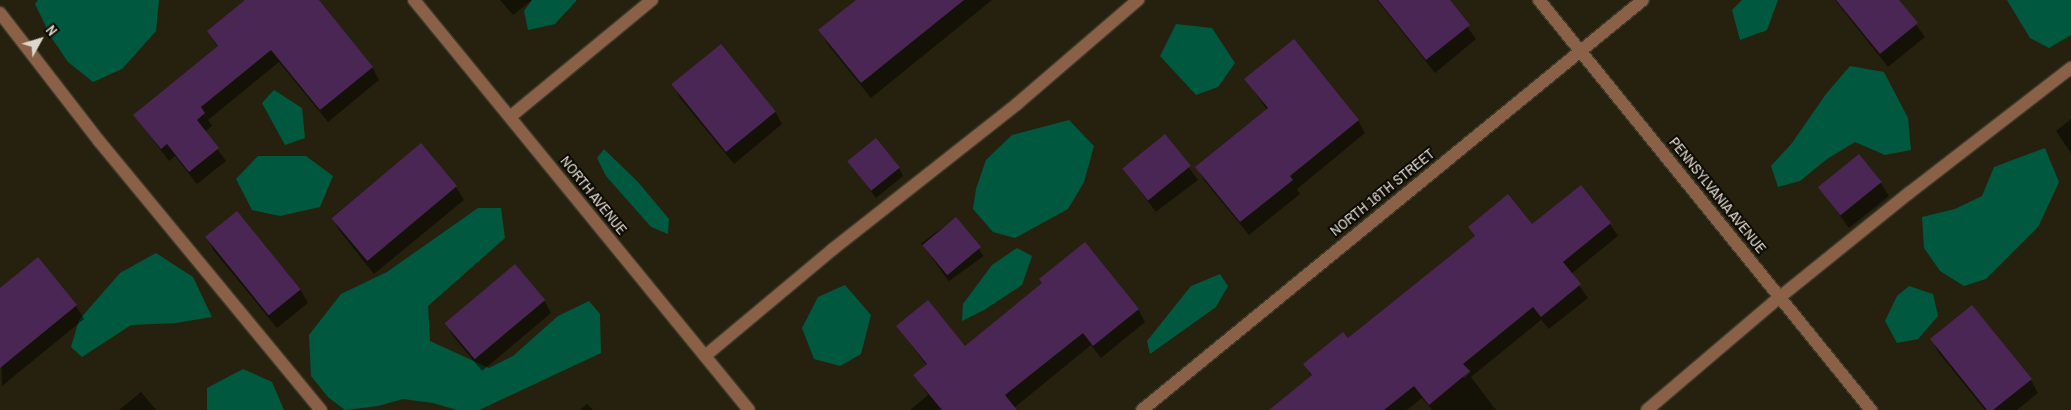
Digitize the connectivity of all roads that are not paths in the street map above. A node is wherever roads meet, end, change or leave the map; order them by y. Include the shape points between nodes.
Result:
1 (414, 0) edge
2 (652, 0) edge
3 (1138, 0) edge
4 (1539, 0) edge
5 (1644, 0) edge
6 (0, 13) edge
7 (1581, 51) junction
8 (2071, 68) edge
9 (510, 117) junction
10 (1780, 297) junction
11 (705, 356) junction
12 (320, 410) edge
13 (749, 410) edge
14 (1142, 410) edge
15 (1647, 410) edge
16 (1871, 410) edge

1 - 9 street, NORTH AVENUE
2 - 9 street
3 - 11 street via 1017,104 833,249
4 - 7 street, PENNSYLVANIA AVENUE
5 - 7 street, NORTH 16TH STREET
6 - 12 street via 99,141
7 - 10 street, PENNSYLVANIA AVENUE
7 - 14 street, NORTH 16TH STREET
8 - 10 street
9 - 11 street, NORTH AVENUE
10 - 15 street
10 - 16 street, PENNSYLVANIA AVENUE
11 - 13 street, NORTH AVENUE

